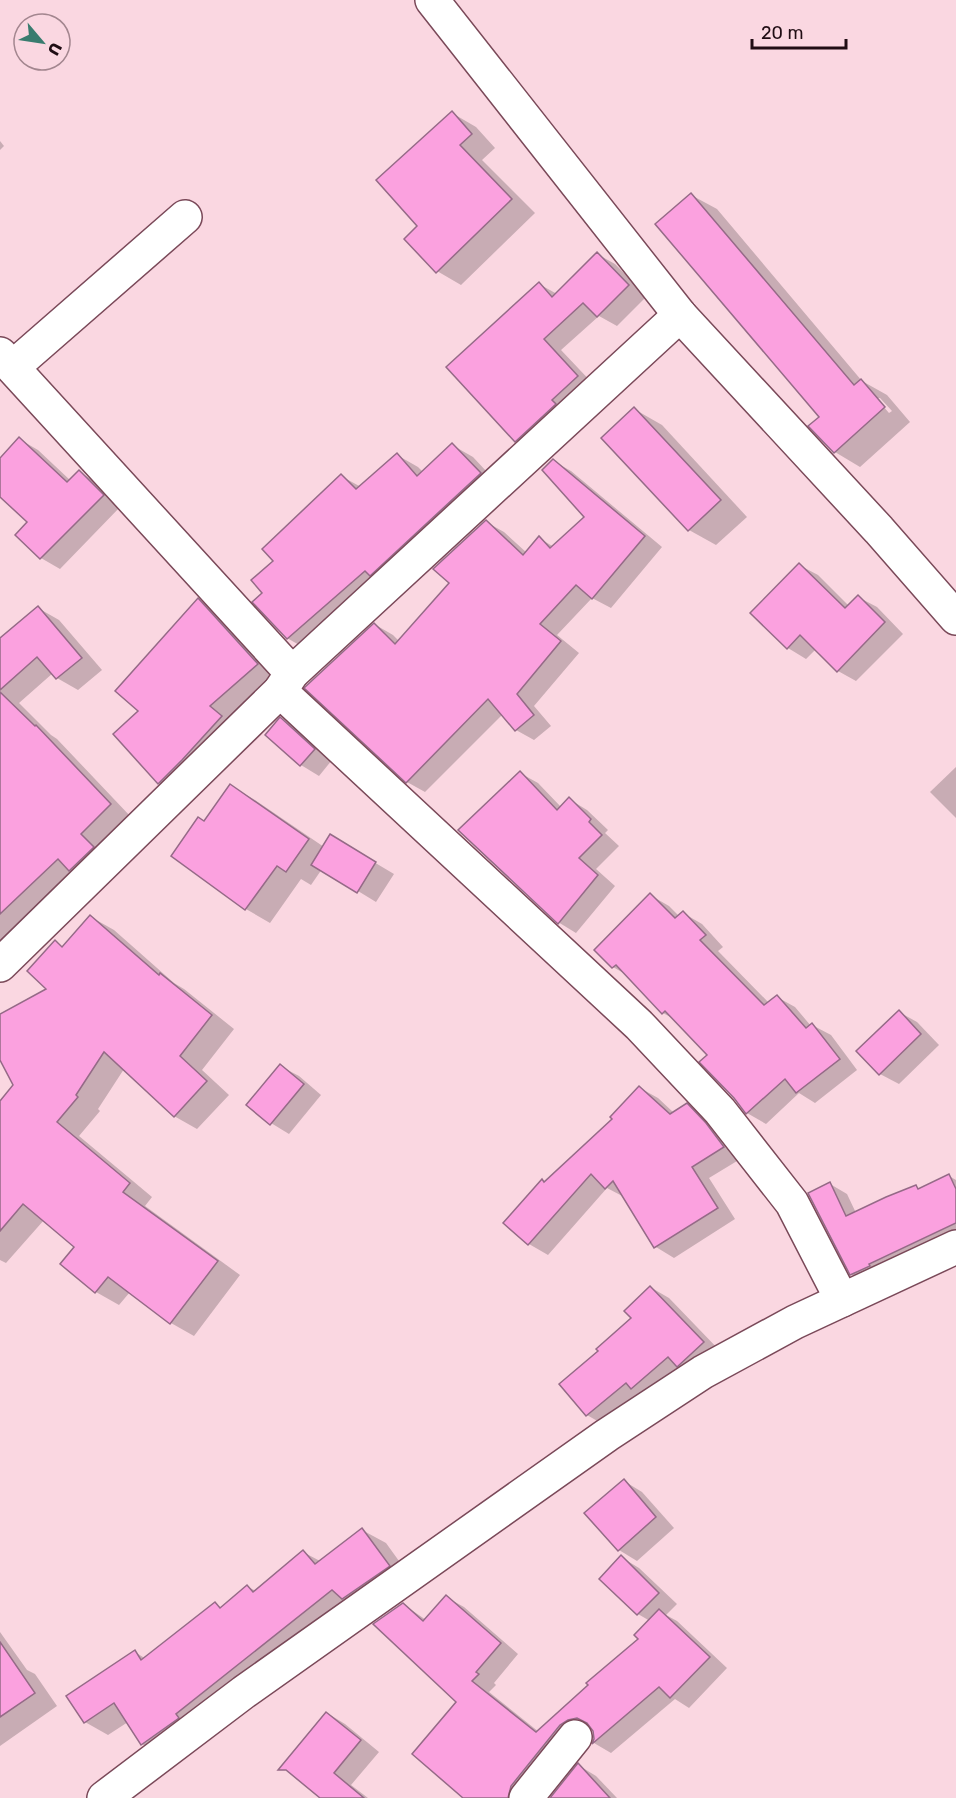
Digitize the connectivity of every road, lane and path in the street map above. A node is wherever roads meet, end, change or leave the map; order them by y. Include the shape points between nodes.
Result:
1 (432, 0) edge
2 (184, 217) dead end
3 (680, 315) junction
4 (6, 361) edge
5 (956, 618) edge
6 (286, 682) junction
7 (0, 966) edge
8 (956, 1246) edge
9 (842, 1300) junction
10 (574, 1737) dead end
11 (104, 1798) edge
12 (526, 1798) edge

1 - 3 street
2 - 4 street
3 - 5 street
3 - 6 street
4 - 6 street
6 - 7 street
6 - 9 street via 639,1025 712,1102 792,1203
8 - 9 street
9 - 11 street via 703,1372 607,1435 244,1692
10 - 12 street

